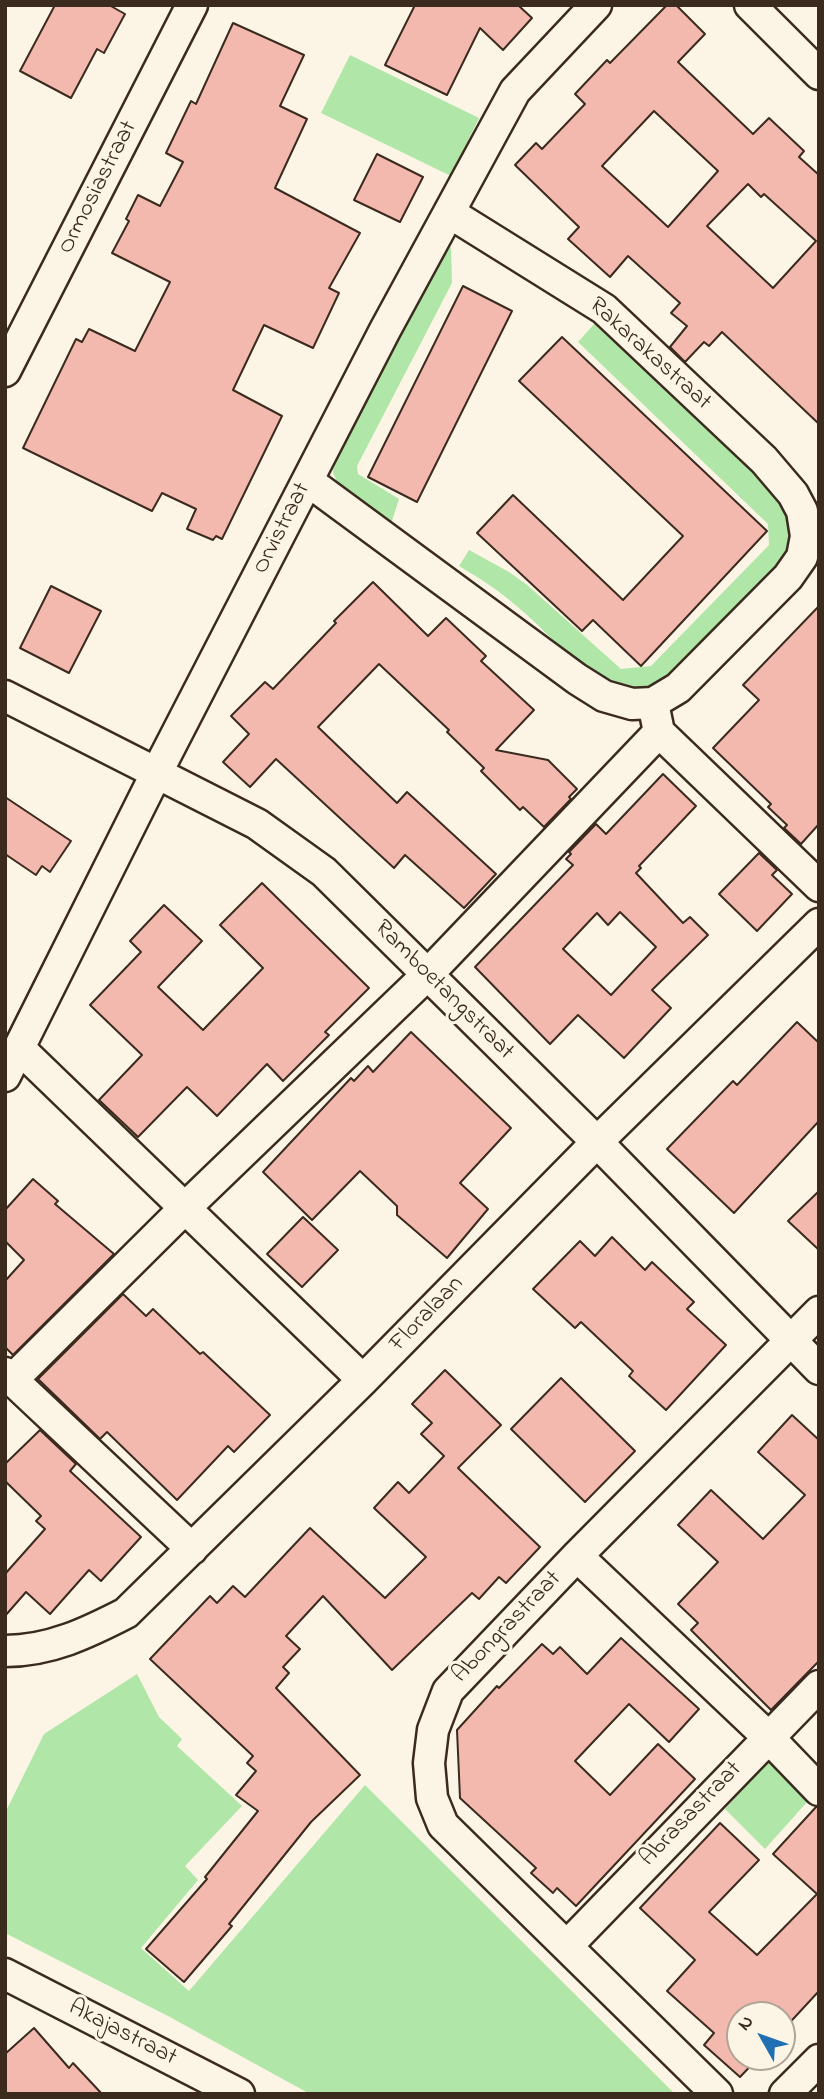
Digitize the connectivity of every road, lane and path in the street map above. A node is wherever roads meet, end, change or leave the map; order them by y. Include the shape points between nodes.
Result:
1 (192, 5) edge
2 (596, 5) edge
3 (750, 5) edge
4 (819, 74) edge
5 (450, 213) junction
6 (5, 371) edge
7 (308, 481) junction
8 (812, 537) edge
9 (5, 696) edge
10 (653, 703) junction
11 (659, 732) junction
12 (157, 772) junction
13 (819, 886) edge
14 (819, 924) edge
15 (427, 975) junction
16 (19, 1048) junction
17 (5, 1076) edge
18 (597, 1142) junction
19 (185, 1208) junction
20 (819, 1312) edge
21 (790, 1340) junction
22 (819, 1369) edge
23 (9, 1377) edge
24 (363, 1380) junction
25 (192, 1549) junction
26 (577, 1556) junction
27 (5, 1651) edge
28 (819, 1686) edge
29 (768, 1737) junction
30 (819, 1790) edge
31 (567, 1946) junction
32 (5, 1974) edge
33 (819, 2060) edge
34 (239, 2094) edge
35 (717, 2094) edge
36 (785, 2094) edge

1 - 6 street, Ormosiastraat
2 - 5 street, Orvistraat via 515,91
3 - 4 street
5 - 7 street, Orvistraat
5 - 8 street, Rakarakastraat via 604,309 764,460 793,494
7 - 10 street via 577,679 604,696 632,704
7 - 12 street, Orvistraat
8 - 10 street via 788,577 678,688
9 - 12 street, Ramboetangstraat
10 - 11 street
11 - 13 street
11 - 15 street
12 - 15 street, Ramboetangstraat via 257,824 324,872
12 - 16 street, Orvistraat
14 - 18 street, Floralaan
15 - 18 street, Ramboetangstraat
15 - 19 street
16 - 17 street, Orvistraat
16 - 19 street
18 - 21 street, Ramboetangstraat
18 - 24 street, Floralaan
19 - 23 street
19 - 24 street
20 - 21 street, Abongrastraat
21 - 22 street, Ramboetangstraat
21 - 26 street, Abongrastraat
23 - 25 street
24 - 25 street, Floralaan
25 - 27 street, Floralaan via 126,1613 79,1637 44,1648
26 - 29 street
26 - 31 street, Abongrastraat via 448,1691 433,1730 429,1763 432,1798 443,1825
28 - 29 street, Abrasastraat
29 - 30 street
29 - 31 street, Abrasastraat
31 - 35 street, Abongrastraat
32 - 34 street, Akajastraat
33 - 36 street

